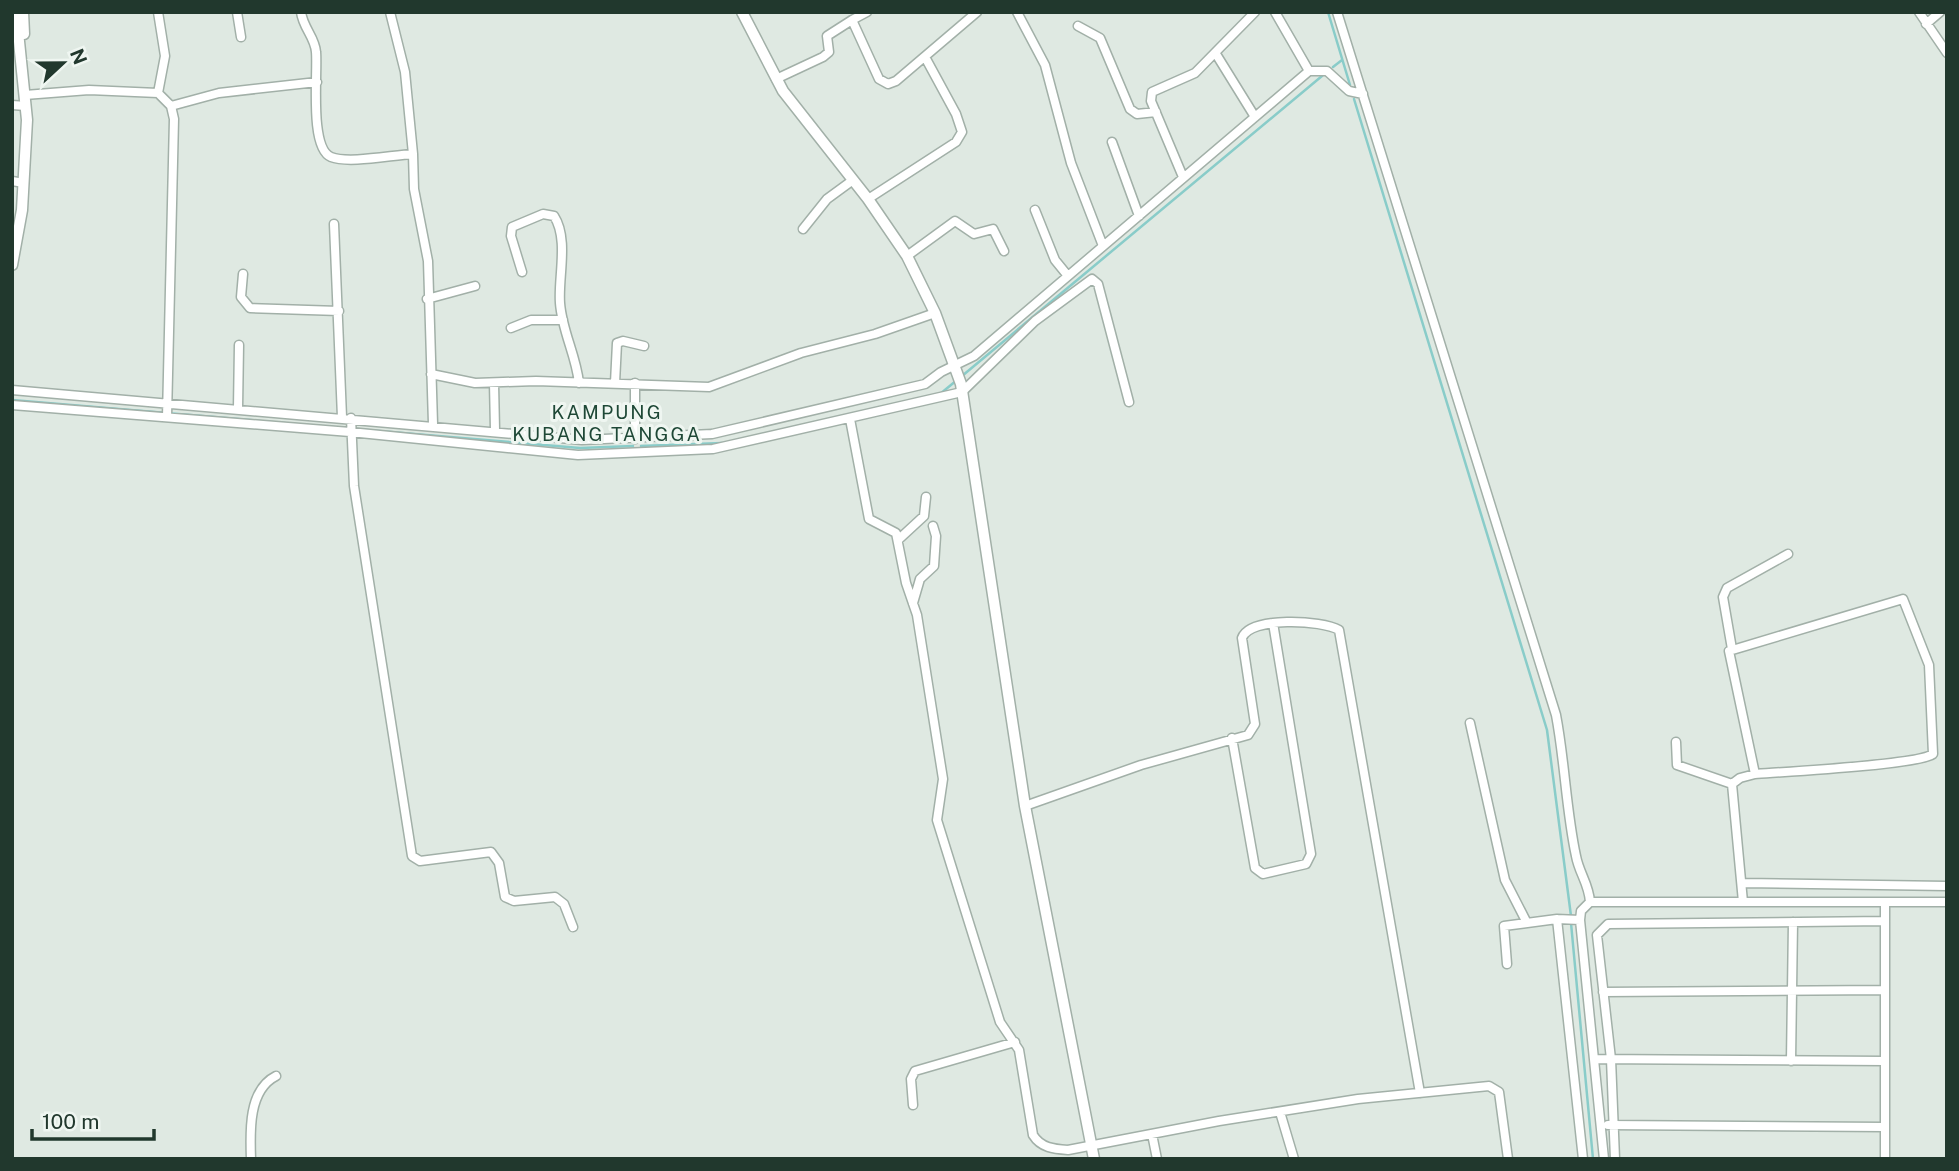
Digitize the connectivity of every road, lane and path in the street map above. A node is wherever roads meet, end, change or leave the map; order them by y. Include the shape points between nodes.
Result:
1 (16, 12) edge
2 (23, 12) edge
3 (158, 12) edge
4 (237, 12) edge
5 (301, 12) edge
6 (390, 12) edge
7 (742, 12) edge
8 (867, 12) edge
9 (977, 12) edge
10 (1017, 12) edge
11 (1255, 12) edge
12 (1275, 12) edge
13 (1337, 12) edge
14 (1919, 12) edge
15 (1940, 12) edge
16 (852, 20) junction
17 (1926, 24) junction
18 (15, 26) edge
19 (1078, 26) dead end
20 (241, 37) dead end
21 (1947, 53) edge
22 (1216, 54) junction
23 (925, 57) junction
24 (1309, 71) junction
25 (776, 79) junction
26 (317, 82) junction
27 (24, 93) junction
28 (158, 93) junction
29 (1363, 94) junction
30 (12, 105) edge
31 (26, 106) junction
32 (171, 106) junction
33 (1156, 112) junction
34 (1255, 117) junction
35 (1112, 142) dead end
36 (413, 154) junction
37 (1183, 177) junction
38 (853, 180) junction
39 (12, 181) edge
40 (24, 183) junction
41 (868, 199) junction
42 (1035, 210) dead end
43 (1139, 216) junction
44 (334, 224) dead end
45 (803, 229) dead end
46 (1103, 246) junction
47 (1004, 251) dead end
48 (907, 256) junction
49 (13, 259) edge
50 (522, 272) dead end
51 (243, 274) dead end
52 (1068, 276) junction
53 (475, 286) dead end
54 (427, 299) junction
55 (339, 311) junction
56 (935, 313) junction
57 (563, 320) junction
58 (511, 328) dead end
59 (239, 345) dead end
60 (644, 346) dead end
61 (955, 368) junction
62 (430, 374) junction
63 (494, 383) junction
64 (579, 383) junction
65 (615, 383) junction
66 (635, 383) junction
67 (961, 388) junction
68 (12, 390) edge
69 (1129, 402) dead end
70 (12, 405) edge
71 (238, 408) junction
72 (166, 410) junction
73 (850, 419) junction
74 (349, 424) junction
75 (433, 424) junction
76 (495, 430) junction
77 (635, 439) junction
78 (562, 440) junction
79 (578, 455) junction
80 (926, 497) dead end
81 (933, 526) dead end
82 (898, 540) junction
83 (1788, 554) dead end
84 (913, 603) junction
85 (1273, 623) junction
86 (1732, 649) junction
87 (1470, 723) dead end
88 (1232, 738) junction
89 (1676, 742) dead end
90 (1755, 774) junction
91 (1732, 783) junction
92 (1025, 806) junction
93 (1743, 883) junction
94 (1947, 886) edge
95 (1590, 902) junction
96 (1743, 902) junction
97 (1947, 902) edge
98 (1885, 903) junction
99 (1560, 920) junction
100 (1577, 920) junction
101 (1527, 921) junction
102 (1793, 922) junction
103 (1885, 922) junction
104 (573, 927) dead end
105 (1507, 964) dead end
106 (1885, 990) junction
107 (1792, 991) junction
108 (1603, 992) junction
109 (1016, 1042) junction
110 (1594, 1059) junction
111 (1611, 1059) junction
112 (1791, 1061) junction
113 (1885, 1061) junction
114 (275, 1076) dead end
115 (1420, 1093) junction
116 (913, 1105) dead end
117 (1280, 1112) junction
118 (1600, 1125) junction
119 (1612, 1125) junction
120 (1885, 1127) junction
121 (1152, 1134) junction
122 (1091, 1147) junction
123 (251, 1159) edge
124 (1094, 1159) edge
125 (1157, 1159) edge
126 (1294, 1159) edge
127 (1508, 1159) edge
128 (1583, 1159) edge
129 (1604, 1159) edge
130 (1615, 1159) edge
131 (1885, 1159) edge

1 - 18 street
2 - 27 street
3 - 28 street via 165,56
4 - 20 street
5 - 26 street via 316,47
6 - 36 street via 405,72
7 - 25 street
8 - 16 street
9 - 23 street
10 - 46 street via 1045,65 1071,163
11 - 22 street
12 - 24 street
13 - 29 street
14 - 17 street
15 - 17 street
16 - 23 street via 872,70 883,83 896,81
16 - 25 street via 827,37 827,55
17 - 21 street
18 - 27 street
19 - 33 street via 1100,38 1133,112
22 - 33 street via 1191,76 1152,92
22 - 34 street
23 - 41 street via 961,132 956,142
24 - 29 street via 1327,71 1349,91
24 - 34 street
25 - 38 street
26 - 32 street via 219,93
26 - 36 street via 316,120 325,153 349,158
27 - 28 street
27 - 31 street
28 - 32 street
29 - 95 street via 1556,715 1576,855 1589,885
30 - 31 street
31 - 40 street
32 - 72 street via 175,187
33 - 37 street
34 - 37 street
35 - 43 street
36 - 54 street via 414,189 428,261
37 - 43 street
38 - 41 street
38 - 45 street via 818,207
39 - 40 street
40 - 49 street
41 - 48 street
42 - 52 street via 1055,260
43 - 46 street
44 - 55 street
46 - 52 street
47 - 48 street via 993,229 974,234 955,220
48 - 56 street
50 - 57 street via 512,227 543,214 554,216 560,239
51 - 55 street via 241,297 250,308
52 - 61 street
53 - 54 street
54 - 62 street
55 - 74 street
56 - 61 street
56 - 66 street via 801,353 722,384
57 - 58 street via 531,320
57 - 64 street
59 - 71 street
60 - 65 street via 617,343
61 - 67 street
61 - 77 street via 918,387 749,426 712,434
62 - 63 street via 464,383
62 - 75 street
63 - 64 street
63 - 76 street
64 - 65 street
65 - 66 street
66 - 77 street
67 - 69 street via 1035,321 1092,278 1098,284
67 - 73 street
67 - 92 street
68 - 72 street
70 - 72 street
71 - 72 street
71 - 74 street
72 - 74 street
73 - 79 street via 713,449
73 - 82 street via 869,519 894,530
74 - 75 street
74 - 79 street
74 - 104 street via 354,486 412,856 420,861 491,852 499,863 505,897 514,901 555,897 564,904
75 - 76 street
76 - 78 street
77 - 78 street
78 - 79 street
80 - 82 street via 924,516
81 - 84 street via 934,566 920,579
82 - 84 street
83 - 86 street via 1727,587 1723,597
84 - 109 street via 943,779 937,820 1000,1022
85 - 88 street via 1252,626 1243,636 1255,724 1248,735
85 - 88 street via 1311,855 1306,864 1263,874 1255,868
85 - 115 street via 1336,628 1342,635
86 - 90 street via 1728,657
86 - 90 street via 1903,600 1929,665 1934,750 1930,756
87 - 101 street via 1505,880
88 - 92 street
89 - 91 street via 1679,767
90 - 91 street
91 - 93 street
92 - 122 street
93 - 94 street
93 - 96 street
95 - 96 street
95 - 100 street
96 - 98 street
97 - 98 street
98 - 103 street
99 - 100 street
99 - 101 street
99 - 128 street
100 - 110 street
101 - 105 street via 1503,928
102 - 103 street
102 - 107 street
102 - 108 street via 1608,924 1597,935
103 - 106 street
106 - 107 street
106 - 113 street
107 - 108 street
107 - 112 street
108 - 111 street
109 - 116 street via 915,1071 911,1079
109 - 122 street via 1037,1142 1057,1149
110 - 111 street
110 - 118 street
111 - 112 street
111 - 119 street
112 - 113 street
113 - 120 street
114 - 123 street via 256,1100
115 - 117 street
115 - 127 street via 1496,1089
117 - 121 street
117 - 126 street
118 - 119 street
118 - 129 street
119 - 120 street
119 - 130 street
120 - 131 street
121 - 122 street
121 - 125 street
122 - 124 street

